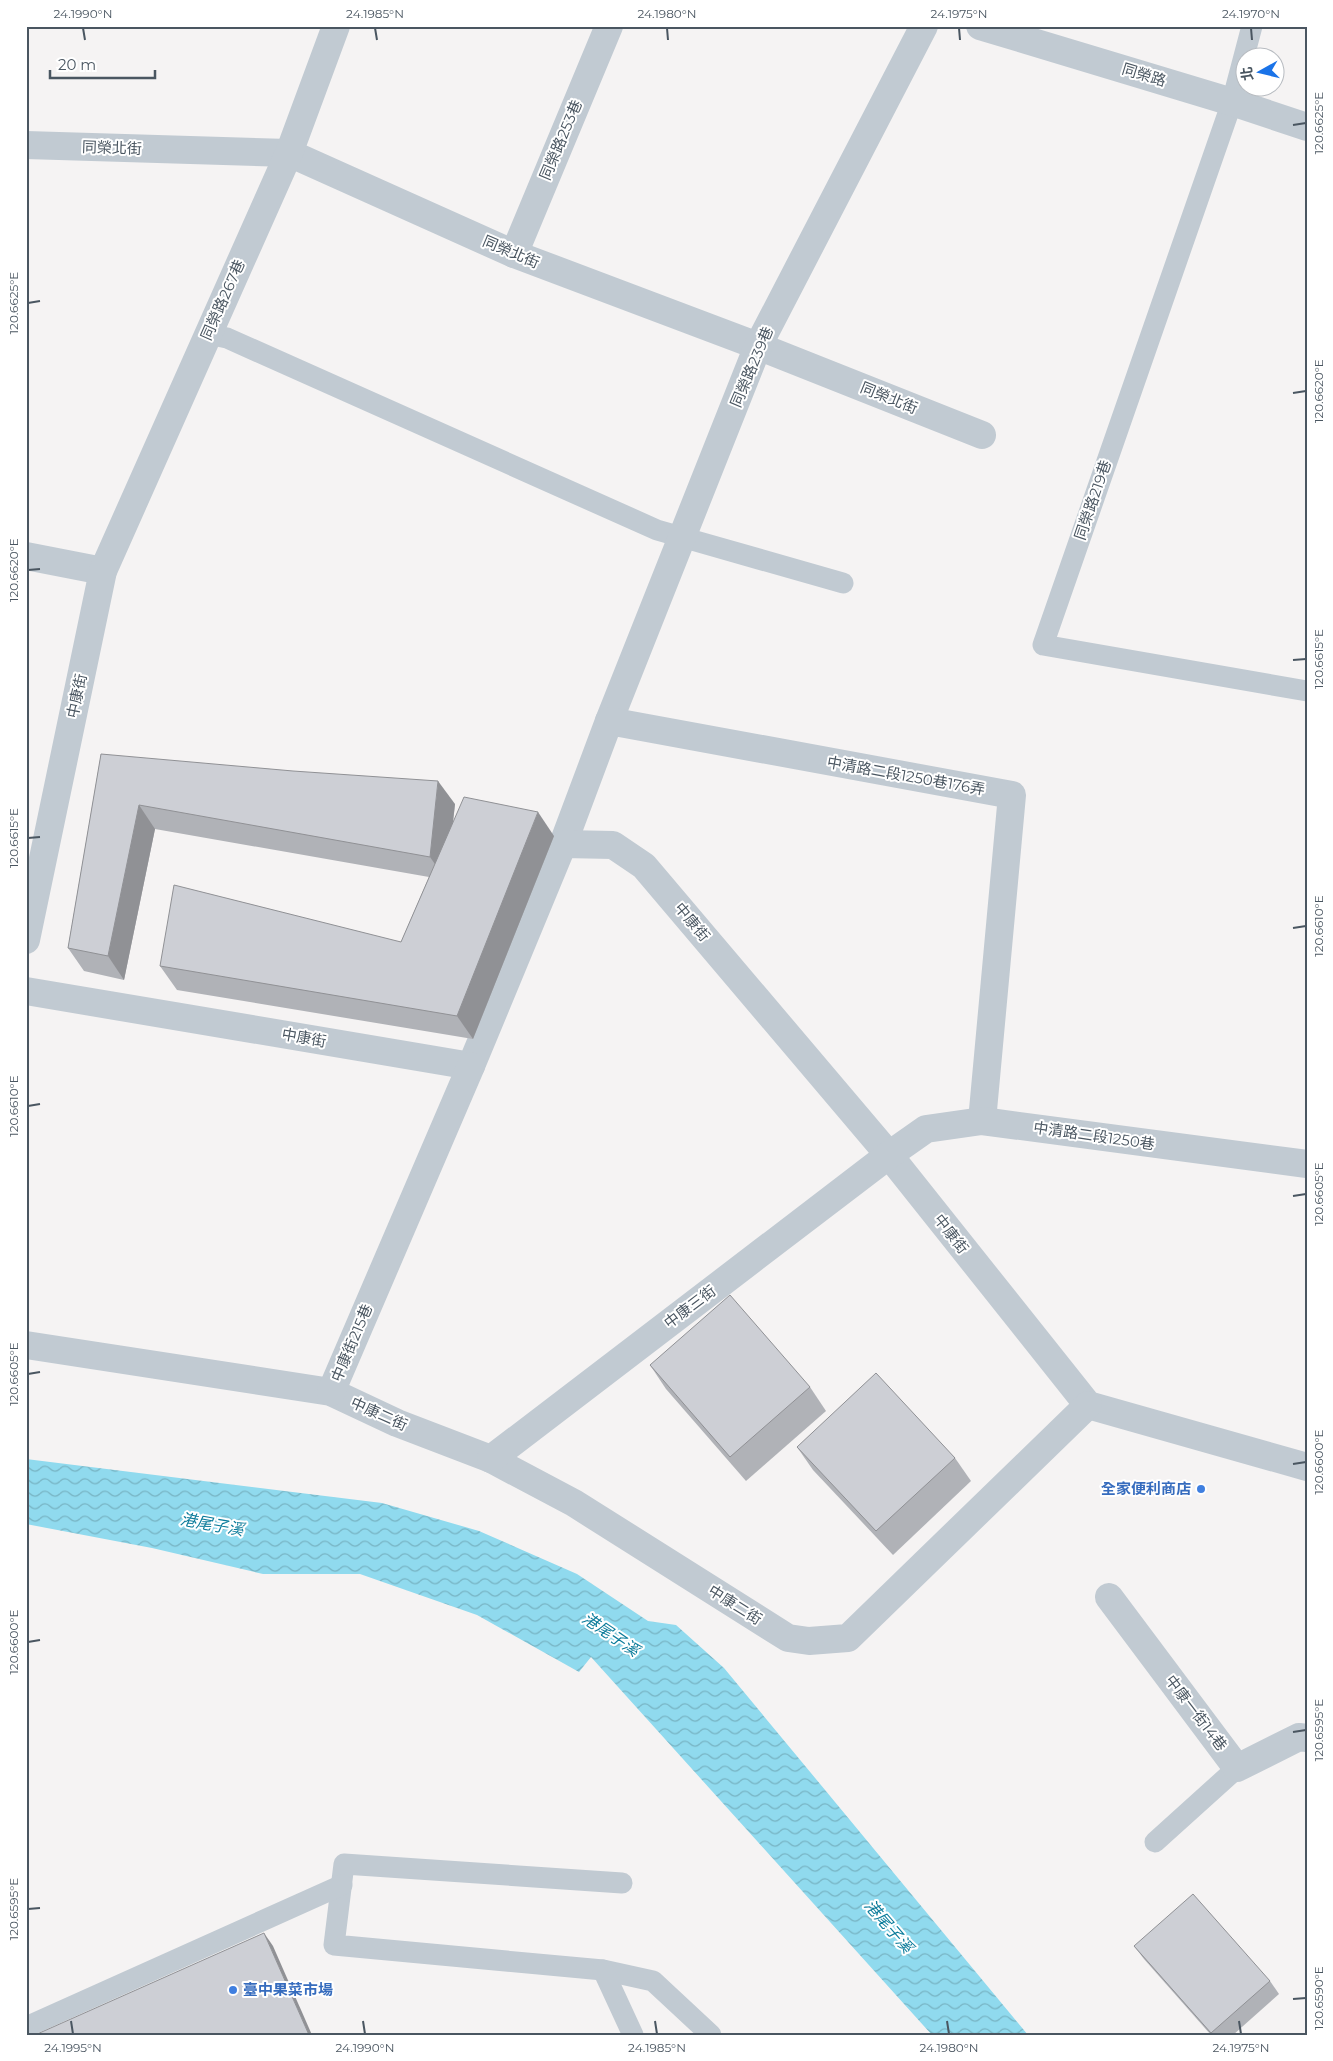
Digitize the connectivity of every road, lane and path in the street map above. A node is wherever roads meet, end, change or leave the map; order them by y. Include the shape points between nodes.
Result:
1 (336, 26) edge
2 (609, 26) edge
3 (924, 26) edge
4 (980, 26) edge
5 (1252, 26) edge
6 (1232, 102) junction
7 (1307, 126) edge
8 (26, 145) edge
9 (288, 153) junction
10 (514, 254) junction
11 (208, 334) junction
12 (758, 346) junction
13 (982, 435) dead end
14 (682, 538) junction
15 (26, 556) edge
16 (102, 571) junction
17 (844, 583) dead end
18 (1307, 691) edge
19 (609, 721) junction
20 (563, 844) junction
21 (26, 940) edge
22 (26, 991) edge
23 (470, 1066) junction
24 (982, 1121) junction
25 (889, 1155) junction
26 (1307, 1164) edge
27 (26, 1345) edge
28 (331, 1392) junction
29 (1088, 1405) junction
30 (491, 1459) junction
31 (1307, 1467) edge
32 (1109, 1597) dead end
33 (1307, 1738) edge
34 (1237, 1768) junction
35 (1155, 1842) dead end
36 (622, 1883) dead end
37 (342, 1885) junction
38 (604, 1970) junction
39 (26, 2028) edge
40 (633, 2035) edge
41 (711, 2035) edge

1 - 9 street, 同榮路267巷
2 - 10 street, 同榮路253巷
3 - 12 street, 同榮路239巷
4 - 6 street, 同榮路
5 - 6 lane
6 - 7 street, 同榮路
6 - 18 lane, 同榮路219巷 via 1043,645
8 - 9 street, 同榮北街
9 - 10 street, 同榮北街
9 - 11 street, 同榮路267巷
10 - 12 street, 同榮北街
11 - 14 lane via 227,338 657,530
11 - 16 street, 同榮路267巷
12 - 13 street, 同榮北街
12 - 14 street, 同榮路239巷
14 - 17 lane
14 - 19 street, 同榮路239巷
15 - 16 street
16 - 21 street, 中康街
19 - 20 street
19 - 24 street, 中清路二段1250巷176弄 via 1012,795
20 - 23 street
20 - 25 street, 中康街 via 613,846 644,866
22 - 23 street, 中康街
23 - 28 street, 中康街215巷
24 - 25 street, 中清路二段1250巷 via 926,1129
24 - 26 street, 中清路二段1250巷
25 - 29 street, 中康街
25 - 30 street, 中康三街
27 - 28 street, 中康街215巷
28 - 30 street, 中康二街 via 397,1423
29 - 30 street, 中康二街 via 848,1638 809,1641 788,1638 574,1503
29 - 31 street
32 - 34 street, 中康一街14巷
33 - 34 street via 1299,1737
34 - 35 lane
36 - 37 lane via 344,1864
37 - 38 lane via 334,1944
37 - 39 lane
38 - 40 lane
38 - 41 lane via 653,1981

